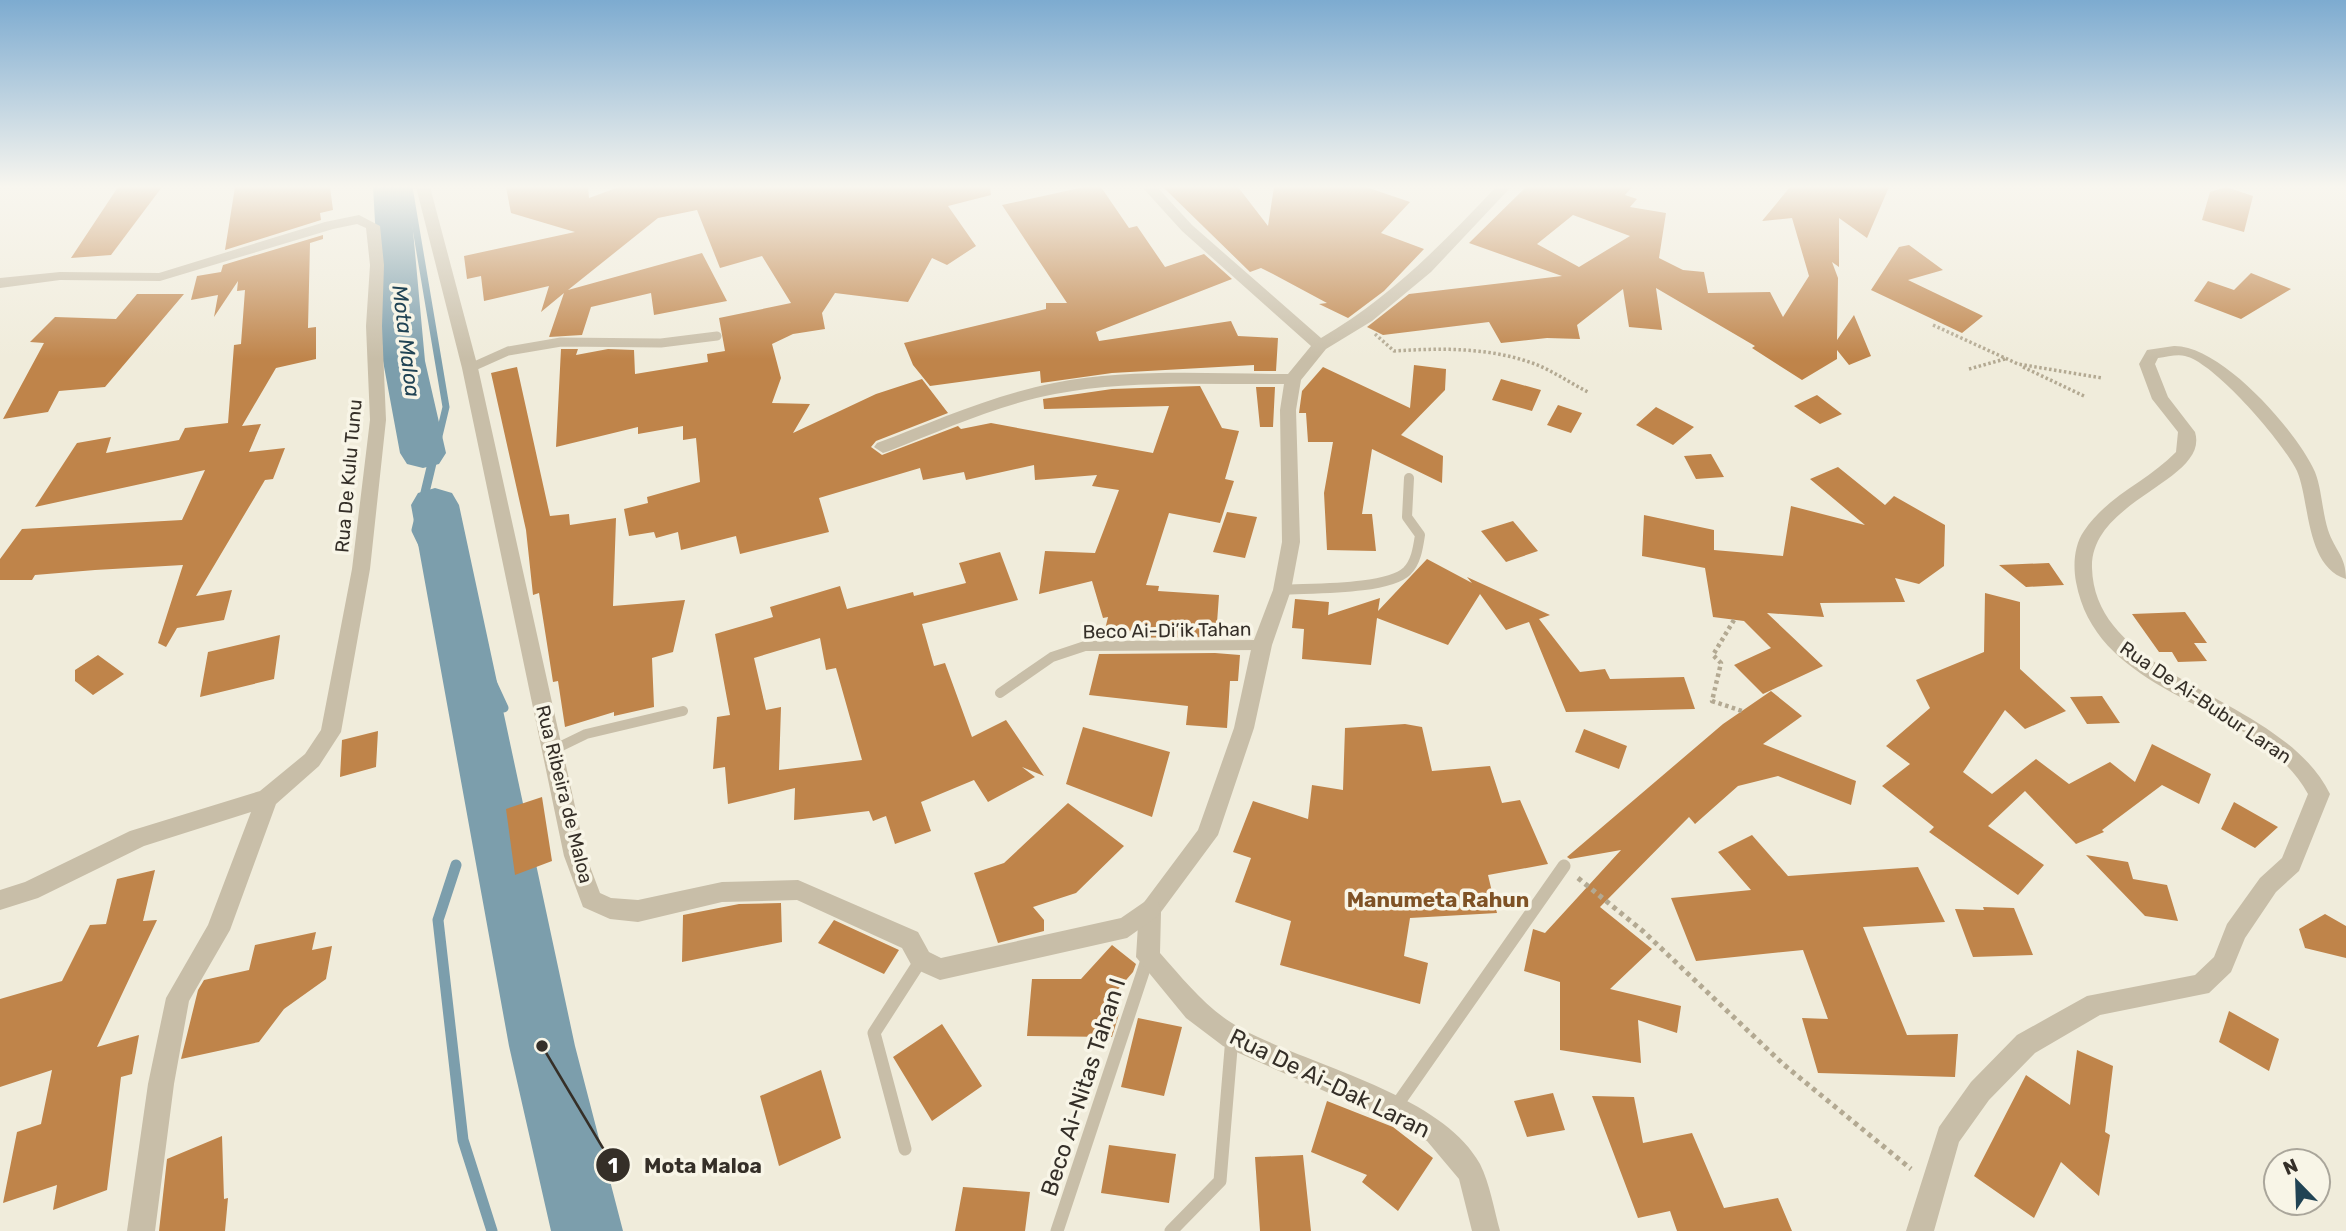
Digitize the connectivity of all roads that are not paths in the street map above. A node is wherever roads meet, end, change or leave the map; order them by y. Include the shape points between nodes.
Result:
1 (265, 244) edge
2 (375, 244) edge
3 (438, 244) edge
4 (1206, 244) edge
5 (1449, 244) edge
6 (0, 283) edge
7 (1361, 321) joint
8 (717, 336) dead end
9 (1320, 345) junction
10 (470, 368) junction
11 (1293, 379) junction
12 (883, 447) dead end
13 (1409, 478) dead end
14 (2346, 572) edge
15 (1282, 590) junction
16 (1262, 645) junction
17 (1000, 693) dead end
18 (682, 711) dead end
19 (553, 750) junction
20 (267, 798) junction
21 (1564, 866) road end
22 (0, 901) edge
23 (1150, 909) junction
24 (1148, 957) junction
25 (921, 960) junction
26 (1231, 1037) junction
27 (1394, 1109) junction
28 (905, 1149) dead end
29 (141, 1231) edge
30 (1057, 1231) edge
31 (1171, 1231) edge
32 (1486, 1231) edge
33 (1920, 1231) edge

1 - 6 street, Rua De Kulu Tunu via 160,276 60,276
2 - 20 street, Rua De Kulu Tunu via 378,420 361,569 331,732 312,761
3 - 10 street, Rua Ribeira de Maloa
4 - 9 street
5 - 7 street
7 - 9 street
8 - 10 lane via 661,343 561,342 508,351
9 - 11 street
10 - 19 street, Rua Ribeira de Maloa
11 - 12 street via 1058,388 1011,399
11 - 15 street via 1289,410 1291,542
13 - 15 lane via 1407,517 1420,535 1416,559 1402,575
14 - 33 street, Rua De Ai-Bubur Laran via 2327,554 2306,471 2278,430 2214,366 2195,354 2153,354 2147,364 2159,396 2188,436 2187,453 2172,469 2107,509 2081,556 2090,607 2112,638 2179,689 2270,741 2301,767 2319,794 2291,864 2268,885 2235,932 2223,964 2201,985 2096,1004 2026,1044 1980,1091 1948,1136
15 - 16 street
16 - 17 lane, Beco Ai-Di’ik Tahan via 1085,646 1052,657
16 - 23 street via 1244,727 1207,835
18 - 19 lane via 586,734
19 - 25 street, Rua Ribeira de Maloa via 575,856 591,900 638,911 722,892 798,890 910,940
20 - 22 street, Rua De Kulu Tunu via 138,838
20 - 29 street via 218,930 178,998
21 - 27 lane
23 - 24 street
23 - 25 street via 1127,927 961,967 940,969
24 - 26 street, Rua De Ai-Dak Laran via 1195,1010
24 - 30 lane, Beco Ai-Nitas Tahan I
25 - 28 lane via 874,1033
26 - 27 street, Rua De Ai-Dak Laran
26 - 31 lane via 1220,1181
27 - 32 street, Rua De Ai-Dak Laran via 1436,1132 1471,1172

